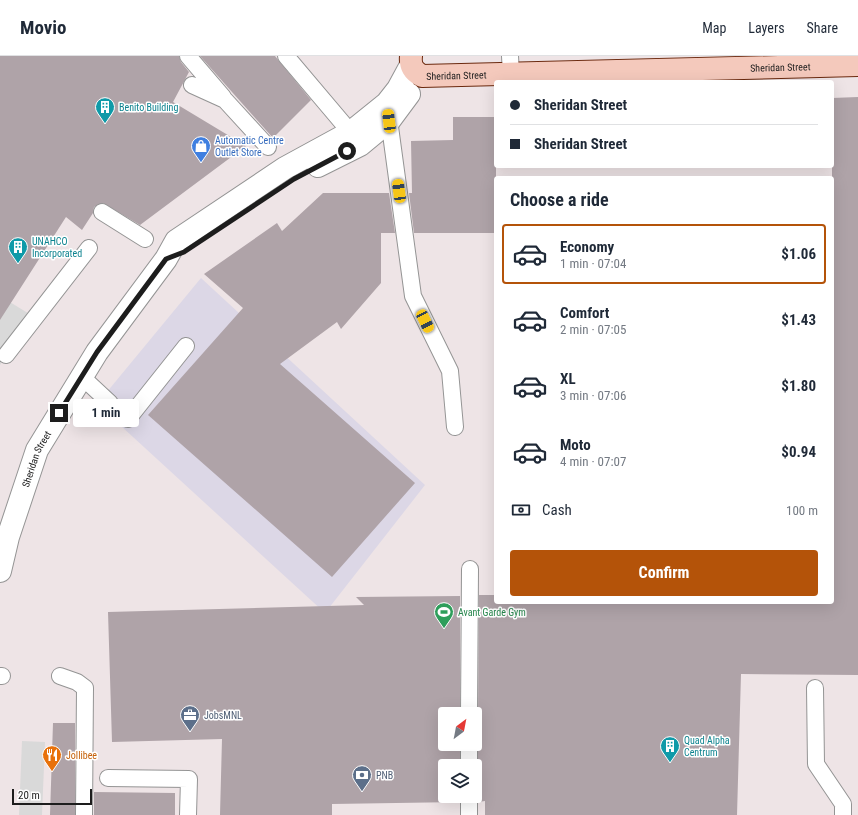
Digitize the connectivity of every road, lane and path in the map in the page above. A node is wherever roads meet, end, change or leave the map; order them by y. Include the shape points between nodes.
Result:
1 (188, 56) edge
2 (286, 56) edge
3 (629, 63) edge
4 (858, 64) edge
5 (511, 65) edge
6 (414, 66) edge
7 (192, 85) dead end
8 (225, 100) junction
9 (388, 112) junction
10 (355, 138) junction
11 (268, 147) dead end
12 (102, 212) dead end
13 (145, 239) dead end
14 (89, 248) dead end
15 (186, 346) dead end
16 (6, 355) dead end
17 (81, 376) junction
18 (110, 402) dead end
19 (128, 419) dead end
20 (455, 427) dead end
21 (470, 569) dead end
22 (0, 571) edge
23 (60, 676) dead end
24 (815, 688) dead end
25 (469, 707) edge
26 (108, 778) dead end
27 (469, 803) edge
28 (84, 815) edge
29 (188, 815) edge
30 (469, 815) edge
31 (843, 815) edge

1 - 8 lane
2 - 10 lane
3 - 4 main road, Sheridan Street
3 - 5 main road, Sheridan Street
5 - 6 main road, Sheridan Street
6 - 9 street, Sheridan Street
7 - 8 lane
8 - 11 lane
9 - 10 street, Sheridan Street
9 - 20 lane via 413,296 450,371
10 - 17 street, Sheridan Street via 285,168 176,241 166,259
12 - 13 lane
14 - 16 lane
15 - 19 lane
17 - 18 lane
17 - 22 street, Sheridan Street via 37,450 8,537
21 - 25 lane
23 - 28 lane via 85,688
24 - 31 lane via 816,764 843,804
26 - 29 lane via 189,779
27 - 30 lane

